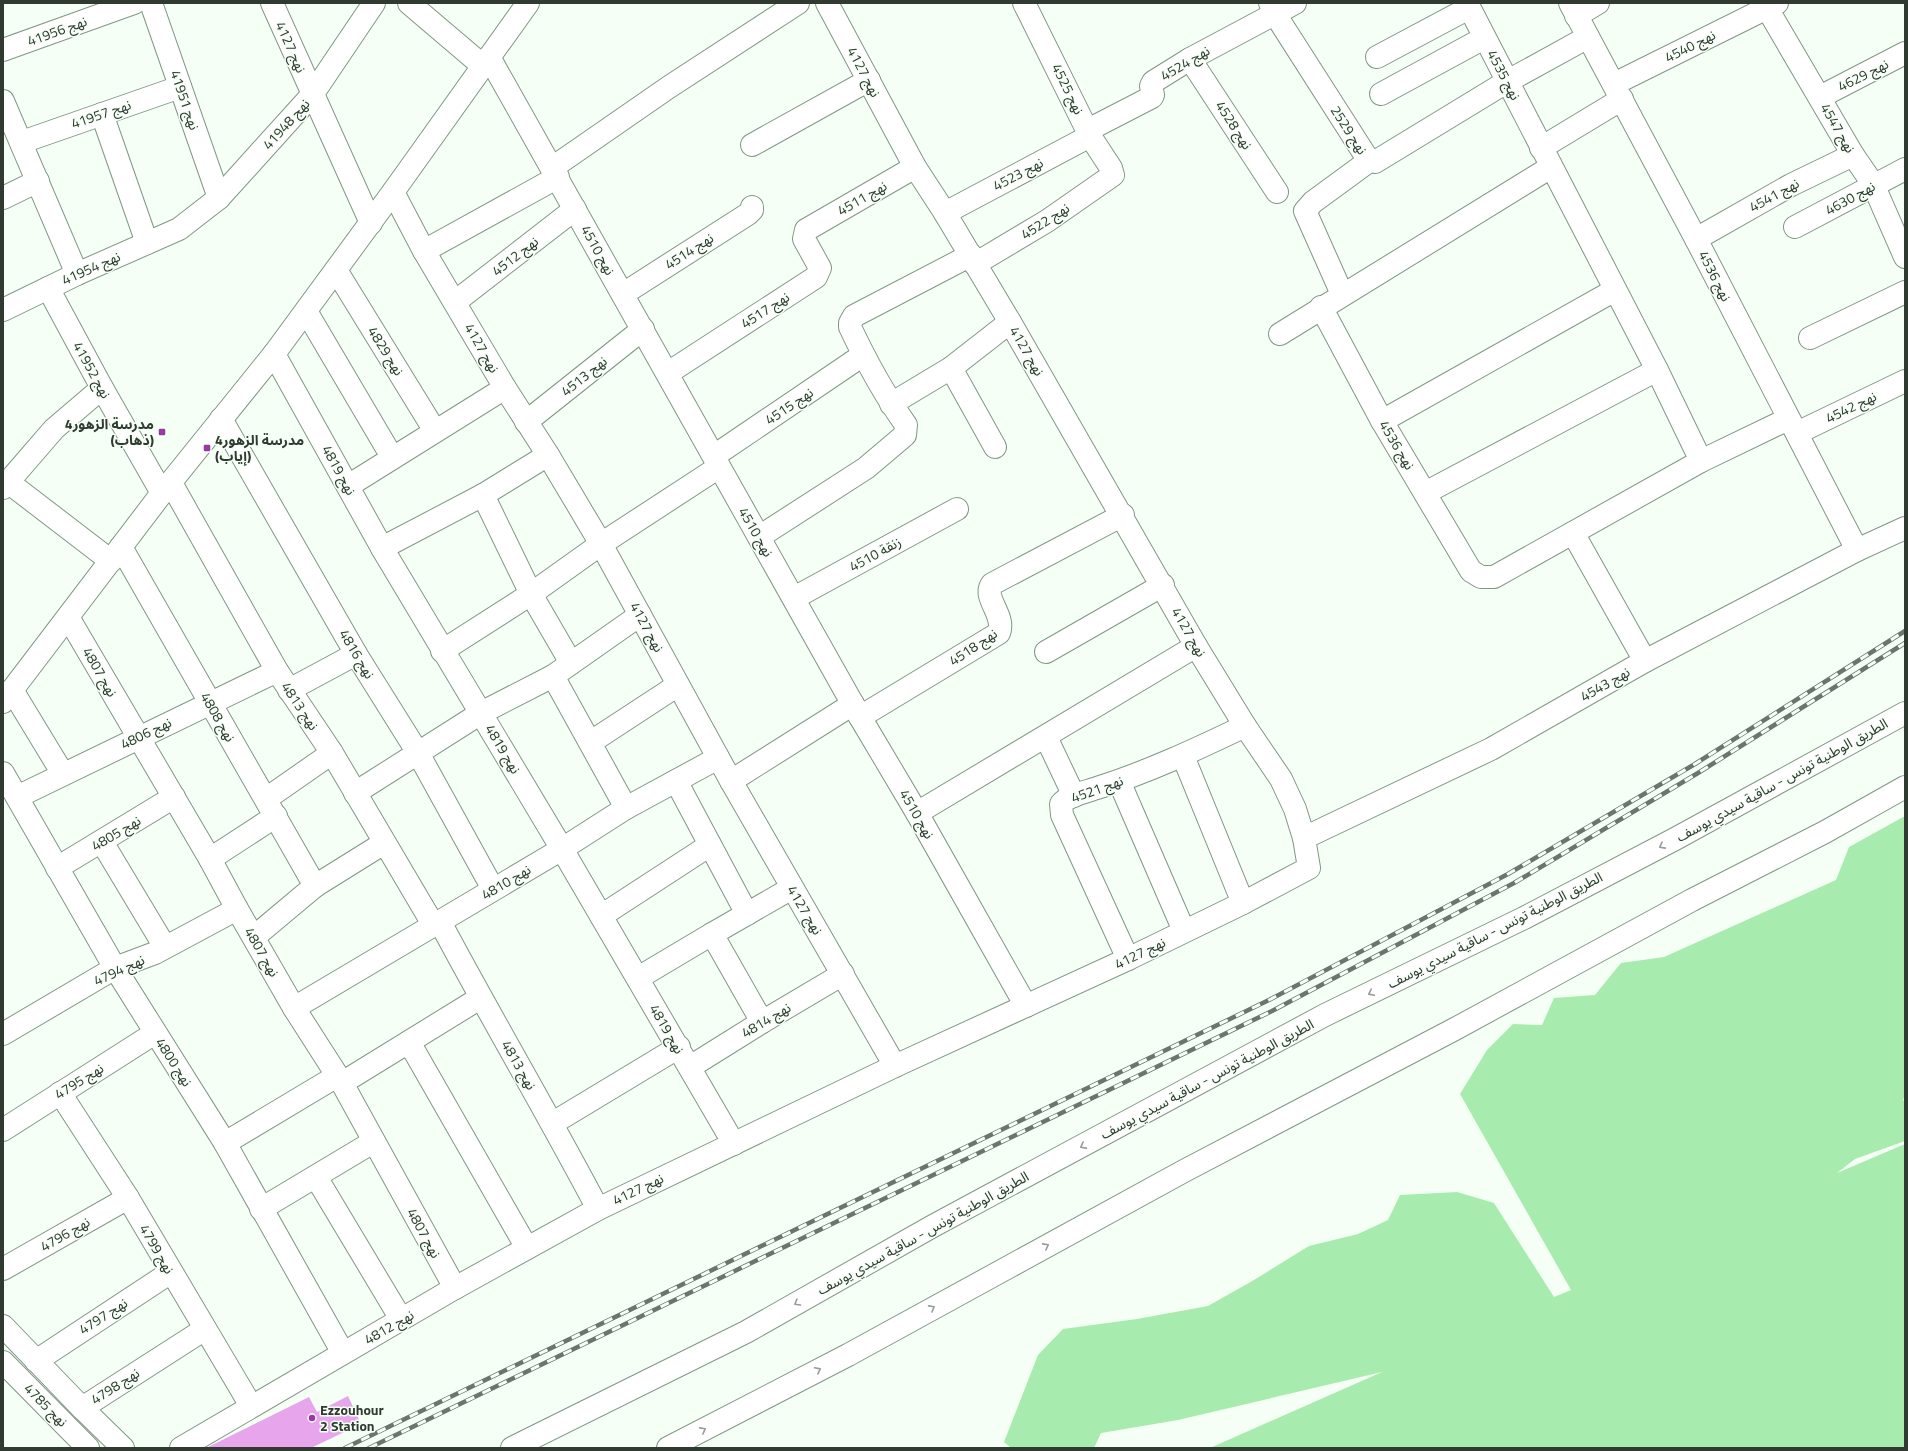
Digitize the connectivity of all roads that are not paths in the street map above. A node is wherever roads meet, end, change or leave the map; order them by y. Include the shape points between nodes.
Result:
1 (134, 3) edge
2 (151, 3) edge
3 (272, 3) edge
4 (374, 3) edge
5 (409, 3) edge
6 (528, 3) edge
7 (798, 3) edge
8 (827, 3) edge
9 (1295, 3) edge
10 (1598, 3) edge
11 (1769, 5) edge
12 (1468, 6) edge
13 (1033, 7) edge
14 (1273, 9) edge
15 (1573, 9) edge
16 (1588, 37) junction
17 (1484, 38) junction
18 (3, 50) edge
19 (1905, 53) edge
20 (1377, 57) dead end
21 (1190, 59) junction
22 (486, 62) junction
23 (869, 80) junction
24 (1508, 81) junction
25 (180, 87) junction
26 (1618, 91) junction
27 (1381, 94) dead end
28 (312, 95) junction
29 (1820, 96) junction
30 (3, 101) edge
31 (102, 114) junction
32 (1089, 133) junction
33 (22, 142) junction
34 (752, 145) dead end
35 (1541, 148) junction
36 (1853, 155) junction
37 (1369, 161) junction
38 (915, 167) junction
39 (1551, 167) junction
40 (1905, 169) edge
41 (555, 172) junction
42 (1113, 175) joint
43 (38, 181) junction
44 (1873, 184) junction
45 (393, 192) junction
46 (1277, 192) dead end
47 (3, 198) edge
48 (219, 198) junction
49 (752, 207) dead end
50 (576, 209) junction
51 (945, 213) junction
52 (371, 223) junction
53 (1795, 227) dead end
54 (179, 229) joint
55 (808, 229) joint
56 (1696, 239) junction
57 (147, 243) junction
58 (424, 250) junction
59 (1905, 257) edge
60 (973, 259) junction
61 (336, 270) junction
62 (77, 274) junction
63 (48, 288) junction
64 (1615, 290) junction
65 (1905, 292) edge
66 (623, 294) junction
67 (1342, 294) junction
68 (455, 302) junction
69 (1322, 307) junction
70 (3, 310) edge
71 (306, 311) junction
72 (1010, 322) junction
73 (643, 329) junction
74 (1280, 334) dead end
75 (1810, 338) dead end
76 (274, 354) junction
77 (863, 355) junction
78 (951, 368) junction
79 (1657, 370) junction
80 (668, 373) junction
81 (1905, 382) edge
82 (102, 388) junction
83 (505, 388) junction
84 (891, 404) junction
85 (221, 419) junction
86 (1382, 421) junction
87 (526, 422) junction
88 (1793, 426) junction
89 (435, 431) junction
90 (995, 447) dead end
91 (548, 455) junction
92 (392, 457) junction
93 (1702, 461) junction
94 (717, 462) junction
95 (6, 485) edge
96 (348, 486) junction
97 (166, 488) junction
98 (1425, 493) junction
99 (483, 495) junction
100 (957, 509) dead end
101 (1123, 515) junction
102 (1905, 528) edge
103 (1573, 533) junction
104 (759, 537) junction
105 (601, 544) junction
106 (382, 548) junction
107 (1857, 550) junction
108 (116, 554) junction
109 (1481, 577) joint
110 (1163, 585) junction
111 (531, 594) junction
112 (794, 598) junction
113 (640, 615) junction
114 (68, 617) junction
115 (1196, 646) junction
116 (442, 651) junction
117 (1046, 652) dead end
118 (356, 654) junction
119 (1645, 661) junction
120 (571, 663) junction
121 (277, 671) junction
122 (553, 676) junction
123 (678, 685) junction
124 (289, 690) junction
125 (8, 696) edge
126 (209, 703) junction
127 (856, 710) junction
128 (481, 713) junction
129 (1905, 713) edge
130 (1245, 726) junction
131 (138, 737) junction
132 (1046, 737) junction
133 (591, 742) junction
134 (332, 753) junction
135 (418, 753) junction
136 (1183, 756) junction
137 (718, 758) junction
138 (3, 773) edge
139 (63, 774) junction
140 (676, 781) junction
141 (730, 781) junction
142 (1119, 781) junction
143 (1905, 786) edge
144 (355, 793) junction
145 (1074, 796) junction
146 (17, 797) junction
147 (174, 798) junction
148 (271, 808) junction
149 (626, 808) junction
150 (917, 813) junction
151 (1304, 838) junction
152 (102, 842) junction
153 (384, 843) junction
154 (710, 845) junction
155 (562, 849) junction
156 (210, 859) junction
157 (57, 868) junction
158 (315, 886) junction
159 (792, 888) junction
160 (493, 889) junction
161 (1242, 903) junction
162 (237, 909) junction
163 (747, 914) junction
164 (601, 916) junction
165 (437, 924) junction
166 (1184, 931) junction
167 (712, 934) junction
168 (254, 937) junction
169 (165, 947) junction
170 (1128, 959) junction
171 (116, 968) junction
172 (843, 974) junction
173 (638, 978) junction
174 (480, 998) junction
175 (1026, 1006) junction
176 (294, 1008) junction
177 (762, 1022) junction
178 (155, 1033) junction
179 (3, 1034) edge
180 (409, 1042) junction
181 (678, 1047) junction
182 (895, 1066) junction
183 (690, 1067) junction
184 (339, 1079) junction
185 (60, 1093) junction
186 (553, 1123) junction
187 (3, 1130) edge
188 (373, 1142) junction
189 (225, 1143) junction
190 (734, 1144) junction
191 (316, 1177) junction
192 (128, 1198) junction
193 (261, 1209) junction
194 (598, 1209) junction
195 (528, 1248) junction
196 (3, 1269) edge
197 (171, 1272) junction
198 (455, 1288) junction
199 (401, 1320) junction
200 (3, 1326) edge
201 (205, 1329) junction
202 (343, 1353) junction
203 (36, 1360) junction
204 (3, 1362) edge
205 (251, 1406) junction
206 (82, 1408) junction
207 (88, 1448) edge
208 (123, 1448) edge
209 (181, 1448) edge
210 (512, 1448) edge
211 (668, 1448) edge

1 - 18 main road, نهج 41956
2 - 25 main road, نهج 41951
3 - 28 main road, نهج 4127
4 - 28 main road, نهج 41948
5 - 22 main road
6 - 22 main road
7 - 41 main road via 669,87
8 - 23 main road, نهج 4127
9 - 14 main road, نهج 4524
10 - 15 main road
11 - 26 main road, نهج 4540
11 - 29 main road, نهج 4547
12 - 17 main road, نهج 4535
12 - 20 main road
13 - 32 main road, نهج 4525
14 - 21 main road, نهج 4524
14 - 37 main road, نهج 2529
15 - 16 main road, نهج 4536
16 - 24 main road, نهج 2529
16 - 26 main road, نهج 4536
17 - 24 main road, نهج 4535
17 - 27 main road
19 - 29 main road, نهج 4629
21 - 32 main road, نهج 4524 via 1153,82 1152,98
21 - 46 main road, نهج 4528
22 - 41 main road, نهج 4510
22 - 45 main road
23 - 34 main road
23 - 38 main road, نهج 4127
24 - 35 main road, نهج 4535
24 - 37 main road, نهج 2529 via 1375,162
25 - 31 main road, نهج 41957
25 - 48 main road, نهج 41951
26 - 35 main road, نهج 4540
26 - 56 main road, نهج 4536
28 - 48 main road, نهج 41948
28 - 52 main road, نهج 4127
29 - 36 main road, نهج 4547
30 - 33 main road
31 - 33 main road, نهج 41957
31 - 57 main road
32 - 42 main road, نهج 4525
32 - 51 main road, نهج 4523
33 - 43 main road
35 - 39 main road, نهج 4535
36 - 44 main road, نهج 4547
36 - 56 main road, نهج 4541 via 1791,185
37 - 67 main road via 1313,202 1305,211
38 - 51 main road, نهج 4127
38 - 55 main road, نهج 4511
39 - 64 main road, نهج 4535
39 - 67 main road
40 - 44 main road, نهج 4630
41 - 50 main road, نهج 4510
41 - 58 main road
42 - 60 main road, نهج 4522 via 1047,221
43 - 47 main road
43 - 62 main road
44 - 53 main road, نهج 4630
44 - 59 main road, نهج 4547
45 - 52 main road
45 - 58 main road, نهج 4127
48 - 54 main road, نهج 41948
49 - 66 main road, نهج 4514 via 748,214
50 - 66 main road, نهج 4510
50 - 68 main road, نهج 4512
51 - 60 main road, نهج 4127
52 - 61 main road
54 - 57 main road, نهج 41954
55 - 80 main road, نهج 4517 via 804,233 804,239 820,268 816,277
56 - 88 main road, نهج 4536
57 - 62 main road, نهج 41954
58 - 68 main road, نهج 4127
60 - 72 main road, نهج 4127
60 - 77 main road, نهج 4522 via 854,316 850,327
61 - 71 main road
61 - 89 main road, نهج 4829
62 - 63 main road, نهج 41954
63 - 70 main road, نهج 41954
63 - 82 main road, نهج 41952
64 - 79 main road, نهج 4535
64 - 86 main road
65 - 75 main road
66 - 73 main road, نهج 4510
67 - 69 main road
68 - 83 main road, نهج 4127
69 - 74 main road
69 - 86 main road, نهج 4536
71 - 76 main road
71 - 92 main road
72 - 78 main road
72 - 101 main road, نهج 4127
73 - 80 main road, نهج 4510
73 - 87 main road, نهج 4513
76 - 85 main road
76 - 96 main road, نهج 4819
77 - 84 main road
77 - 94 main road, نهج 4515
78 - 84 main road
78 - 90 main road
79 - 93 main road, نهج 4535
79 - 98 main road
80 - 94 main road, نهج 4510
81 - 88 main road, نهج 4542
82 - 95 main road via 54,429
82 - 97 main road, نهج 41952
83 - 87 main road, نهج 4127
83 - 89 main road
84 - 104 main road via 906,425 905,436 866,468
85 - 97 main road
85 - 118 main road, نهج 4816
86 - 98 main road, نهج 4536
87 - 91 main road, نهج 4127
88 - 93 main road, نهج 4542
88 - 107 main road, نهج 4536
89 - 92 main road
91 - 99 main road
91 - 105 main road, نهج 4127
92 - 96 main road
93 - 103 main road, نهج 4542
94 - 104 main road, نهج 4510
94 - 105 main road, نهج 4515
95 - 108 main road
96 - 106 main road, نهج 4819
97 - 108 main road
97 - 121 main road, نهج 4813
98 - 109 main road, نهج 4536 via 1471,571
99 - 106 main road
99 - 111 main road
100 - 112 main road, زنقة 4510
101 - 110 main road, نهج 4127
101 - 127 main road, نهج 4518 via 992,584 989,594 1001,621 999,633
102 - 107 main road, نهج 4543
103 - 109 main road, نهج 4542 via 1494,577
103 - 119 main road
104 - 112 main road, نهج 4510
105 - 111 main road, نهج 4515
105 - 113 main road, نهج 4127
106 - 116 main road, نهج 4819
107 - 119 main road, نهج 4543
108 - 114 main road
108 - 126 main road, نهج 4808
110 - 115 main road, نهج 4127
110 - 117 main road
111 - 116 main road, نهج 4515
111 - 120 main road
112 - 127 main road, نهج 4510
113 - 120 main road
113 - 123 main road, نهج 4127
114 - 125 main road
114 - 131 main road, نهج 4807
115 - 130 main road, نهج 4127
115 - 132 main road
116 - 128 main road, نهج 4819
118 - 124 main road
118 - 135 main road, نهج 4816
119 - 151 main road, نهج 4543 via 1491,749
120 - 122 main road
121 - 124 main road, نهج 4813
121 - 126 main road, نهج 4806
122 - 128 main road
122 - 133 main road
123 - 133 main road
123 - 137 main road, نهج 4127
124 - 134 main road, نهج 4813
125 - 139 main road
126 - 131 main road, نهج 4806
126 - 148 main road, نهج 4808
127 - 141 main road, نهج 4518
127 - 150 main road, نهج 4510
128 - 135 main road
128 - 155 main road, نهج 4819
129 -> 210 main road, الطريق الوطنية تونس - ساقية سيدي يوسف via 1524,918 1325,1015 933,1226 746,1332
130 - 136 main road, نهج 4521
130 - 151 main road, نهج 4127 via 1281,779 1295,809
131 - 139 main road, نهج 4806
131 - 147 main road, نهج 4807
132 - 145 main road
132 - 150 main road
133 - 149 main road
134 - 144 main road, نهج 4813
134 - 148 main road
135 - 144 main road
135 - 160 main road, نهج 4816
136 - 142 main road, نهج 4521
136 - 161 main road
137 - 140 main road, نهج 4810
137 - 141 main road, نهج 4127
138 - 146 main road, نهج 4800
139 - 146 main road, نهج 4806
140 - 149 main road, نهج 4810
140 - 154 main road
141 - 159 main road, نهج 4127
142 - 145 main road, نهج 4521
142 - 166 main road
211 -> 143 main road via 848,1354 1692,900 1825,832
144 - 153 main road, نهج 4813
145 - 170 main road, نهج 4521 via 1061,804 1062,814
146 - 157 main road, نهج 4800
147 - 152 main road, نهج 4805
147 - 156 main road, نهج 4807
148 - 156 main road
148 - 158 main road, نهج 4808
149 - 155 main road, نهج 4810
150 - 175 main road, نهج 4510
151 - 161 main road, نهج 4127 via 1308,868
152 - 157 main road, نهج 4805
152 - 169 main road
153 - 158 main road
153 - 165 main road, نهج 4813
154 - 163 main road
154 - 164 main road
155 - 160 main road, نهج 4810
155 - 164 main road, نهج 4819
156 - 162 main road, نهج 4807
157 - 171 main road, نهج 4800
158 - 168 main road
159 - 163 main road
159 - 172 main road, نهج 4127
160 - 165 main road, نهج 4810
161 - 166 main road, نهج 4127
162 - 168 main road, نهج 4807
162 - 169 main road, نهج 4794
163 - 167 main road
164 - 173 main road, نهج 4819
165 - 174 main road, نهج 4813
165 - 176 main road, نهج 4810
166 - 170 main road, نهج 4127
167 - 173 main road
167 - 177 main road
168 - 176 main road, نهج 4807
169 - 171 main road, نهج 4794
170 - 175 main road, نهج 4127
171 - 178 main road, نهج 4800
171 - 179 main road, نهج 4794
172 - 177 main road, نهج 4814
172 - 182 main road, نهج 4127
173 - 181 main road, نهج 4819
174 - 180 main road
174 - 186 main road, نهج 4813
175 - 182 main road, نهج 4127
176 - 184 main road, نهج 4807
177 - 183 main road, نهج 4814
178 - 185 main road, نهج 4795
178 - 189 main road, نهج 4800
180 - 184 main road
180 - 195 main road
181 - 183 main road, نهج 4819
181 - 186 main road
182 - 190 main road, نهج 4127
183 - 190 main road, نهج 4819
184 - 188 main road, نهج 4807
184 - 189 main road
185 - 187 main road, نهج 4795
185 - 192 main road, نهج 4799
186 - 194 main road, نهج 4813
188 - 191 main road
188 - 198 main road, نهج 4807
189 - 193 main road, نهج 4800
190 - 194 main road, نهج 4127
191 - 193 main road
191 - 199 main road
192 - 196 main road, نهج 4796
192 - 197 main road, نهج 4799
193 - 202 main road, نهج 4800
194 - 195 main road, نهج 4812
195 - 198 main road, نهج 4812
197 - 201 main road, نهج 4799
197 - 203 main road, نهج 4797
198 - 199 main road, نهج 4812
199 - 202 main road, نهج 4812
200 - 203 main road, نهج 4798
201 - 205 main road, نهج 4799
201 - 206 main road, نهج 4798
202 - 205 main road, نهج 4812
203 - 206 main road, نهج 4798
204 - 207 main road, نهج 4785
205 - 209 main road, نهج 4812
206 - 208 main road

